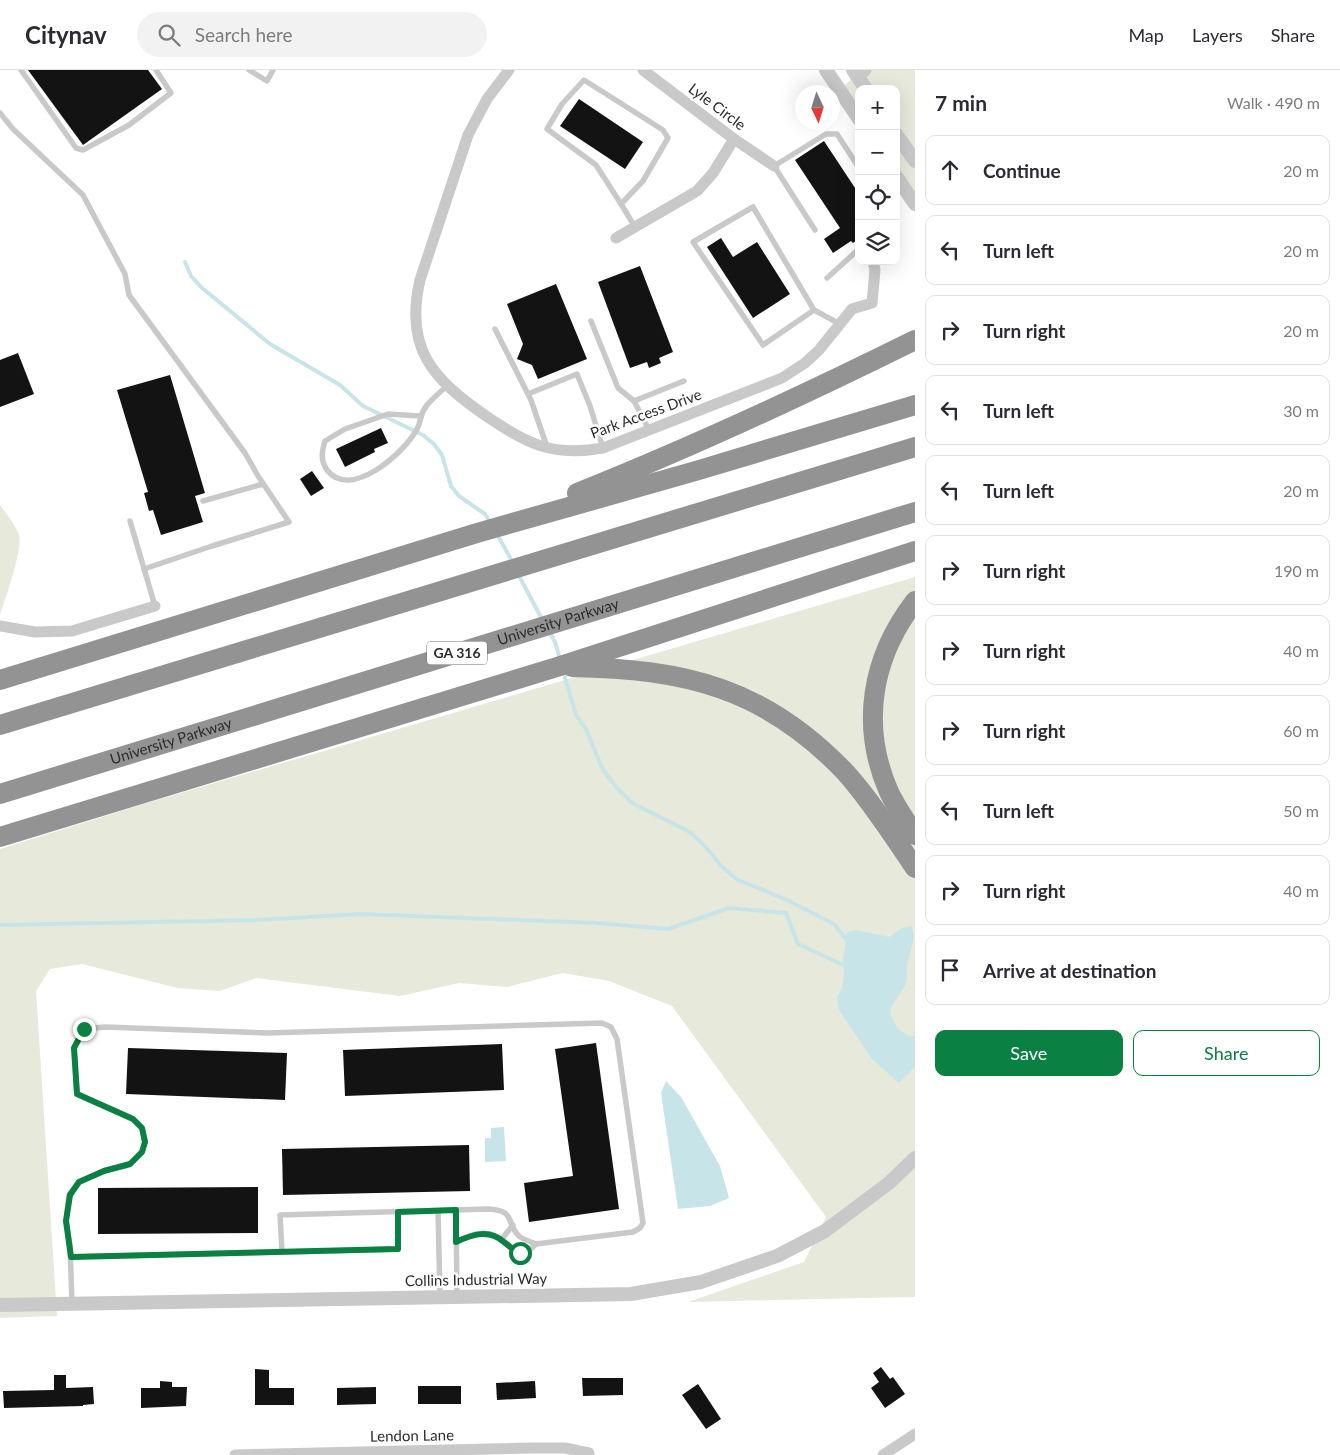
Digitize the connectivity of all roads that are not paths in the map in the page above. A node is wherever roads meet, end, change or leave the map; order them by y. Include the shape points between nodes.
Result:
1 (21, 70) edge
2 (156, 70) edge
3 (249, 70) edge
4 (273, 70) edge
5 (509, 70) edge
6 (643, 70) edge
7 (826, 70) edge
8 (0, 113) edge
9 (855, 113) edge
10 (734, 139) junction
11 (900, 140) edge
12 (915, 161) edge
13 (855, 162) edge
14 (774, 166) junction
15 (900, 182) edge
16 (621, 204) junction
17 (915, 204) edge
18 (635, 227) junction
19 (815, 230) dead end
20 (616, 238) dead end
21 (855, 253) edge
22 (874, 265) edge
23 (826, 278) dead end
24 (814, 310) junction
25 (591, 321) dead end
26 (840, 324) junction
27 (495, 329) dead end
28 (915, 340) edge
29 (684, 381) dead end
30 (447, 386) junction
31 (528, 394) junction
32 (634, 401) junction
33 (915, 405) edge
34 (420, 416) junction
35 (649, 430) junction
36 (915, 447) edge
37 (603, 448) junction
38 (548, 449) junction
39 (263, 484) junction
40 (203, 501) dead end
41 (915, 512) edge
42 (130, 521) dead end
43 (477, 532) junction
44 (915, 551) edge
45 (144, 569) junction
46 (915, 601) edge
47 (155, 606) joint
48 (0, 626) edge
49 (557, 667) junction
50 (0, 680) edge
51 (0, 725) edge
52 (0, 794) edge
53 (915, 835) edge
54 (0, 837) edge
55 (915, 868) edge
56 (915, 1158) edge
57 (456, 1210) junction
58 (438, 1211) junction
59 (398, 1212) junction
60 (513, 1225) junction
61 (501, 1240) junction
62 (456, 1242) junction
63 (536, 1244) junction
64 (282, 1252) junction
65 (71, 1257) junction
66 (457, 1296) junction
67 (440, 1297) junction
68 (72, 1303) junction
69 (0, 1305) edge
70 (915, 1434) edge
71 (589, 1453) dead end
72 (235, 1455) edge
73 (883, 1455) edge

1 - 2 lane via 76,148 83,150 129,125 171,93
3 - 4 lane via 266,81
5 - 30 street, Park Access Drive via 487,100 468,135 417,291 418,336 430,365
6 - 10 street, Lyle Circle
7 - 9 street
8 - 39 lane via 83,196 125,274 129,295 245,453
10 - 14 street, Lyle Circle
10 - 18 street via 713,173 697,191
11 - 12 street
13 - 14 lane via 837,134 826,134
14 - 19 lane
15 - 17 street
16 - 16 lane via 643,181 668,138 663,130 584,80 562,104 547,129 596,165
16 - 18 lane
18 - 20 street
21 - 23 lane
22 - 26 street, Park Access Drive via 872,302 852,309
24 - 24 lane via 763,345 693,242 753,207
24 - 26 lane
25 - 32 lane via 618,388
26 - 35 street, Park Access Drive via 819,350 782,378
27 - 31 lane
28 - 43 highway via 683,450
29 - 32 lane
30 - 34 lane
30 - 38 street, Park Access Drive via 514,434
31 - 37 lane via 577,374
31 - 38 lane
32 - 35 lane
33 - 43 highway
34 - 34 lane via 418,428 410,439 391,460 366,476 351,480 337,478 327,469 321,453 325,441 345,429 388,414
35 - 37 street, Park Access Drive
36 - 51 highway
37 - 38 street, Park Access Drive via 574,452
39 - 40 lane
39 - 45 lane via 289,522
41 - 52 highway, University Parkway / GA 316
42 - 45 lane
43 - 50 highway
44 - 49 highway
45 - 47 lane
46 - 53 highway via 884,653 873,699 873,723 884,778
47 - 48 street via 72,631 35,632
49 - 54 highway
49 - 55 highway via 625,669 682,677 730,692 768,709 822,749 846,774
56 - 66 street, Collins Industrial Way via 825,1231 777,1256 701,1282 631,1294
57 - 58 lane
57 - 60 lane via 497,1210 505,1213
57 - 62 lane
58 - 59 lane
58 - 67 lane
59 - 64 lane via 398,1249
59 - 64 lane via 280,1215
60 - 61 lane
60 - 63 lane via 520,1236
61 - 62 lane via 492,1234 480,1233
61 - 63 lane via 520,1253
62 - 66 lane
63 - 65 lane via 633,1232 643,1223 617,1039 611,1027 602,1023 267,1033 84,1029 74,1048 77,1094 133,1119 142,1128 145,1142 142,1152 130,1164 79,1182 70,1195 66,1221
64 - 65 lane
65 - 68 lane
66 - 67 street, Collins Industrial Way
67 - 68 street, Collins Industrial Way
68 - 69 street, Collins Industrial Way
70 - 73 street
71 - 72 street, Lendon Lane via 565,1448 533,1448

